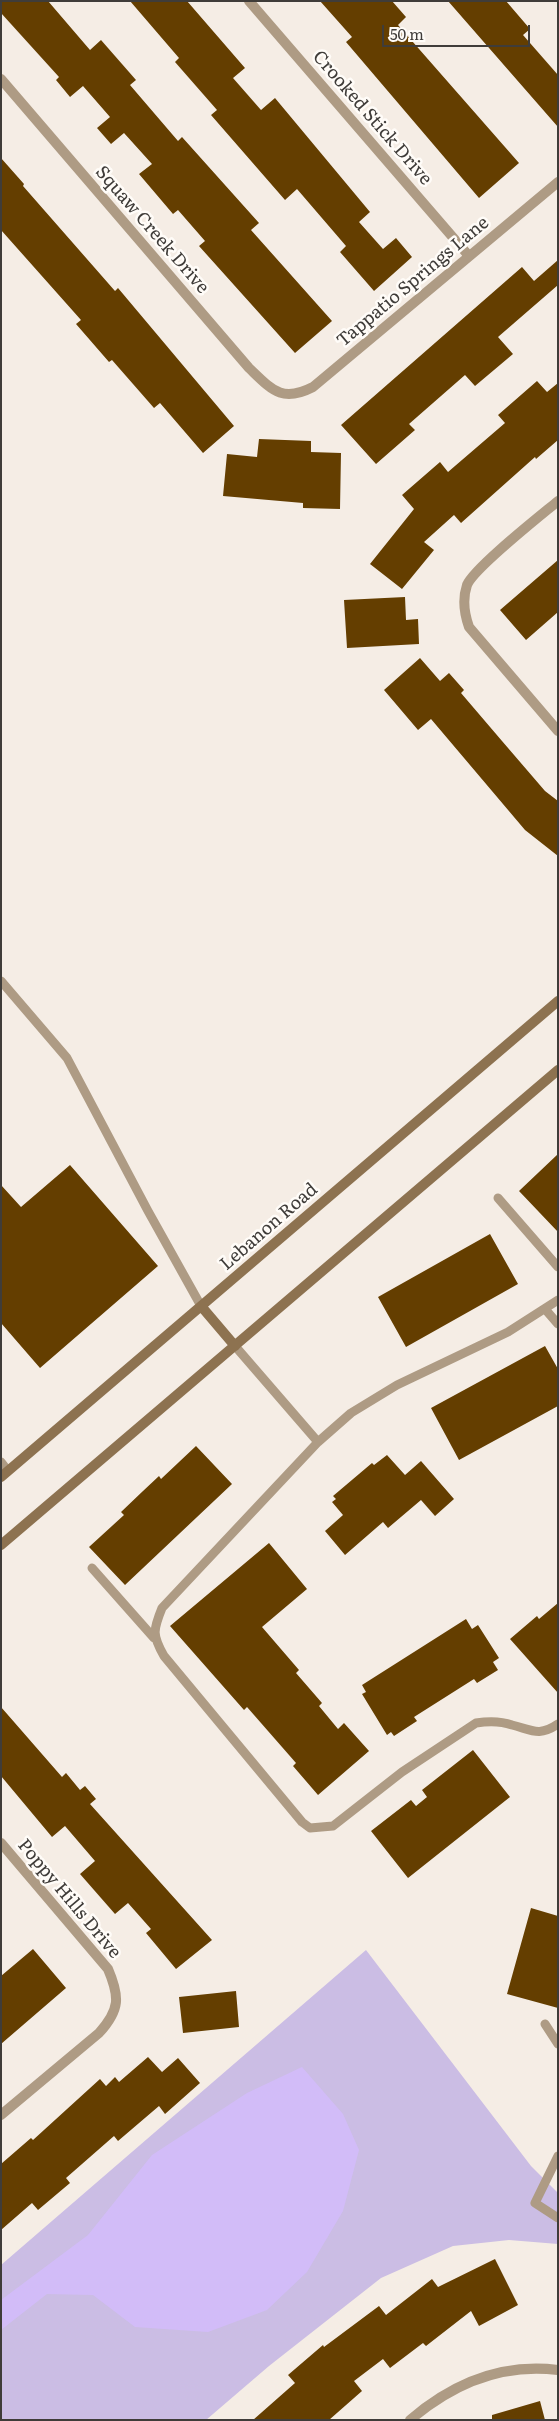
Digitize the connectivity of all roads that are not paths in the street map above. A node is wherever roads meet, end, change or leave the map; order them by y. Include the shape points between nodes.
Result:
1 (249, 1) edge
2 (1, 79) edge
3 (558, 182) edge
4 (469, 256) junction
5 (285, 395) joint
6 (558, 501) edge
7 (558, 731) edge
8 (1, 981) edge
9 (558, 1001) edge
10 (558, 1070) edge
11 (498, 1198) dead end
12 (558, 1267) edge
13 (558, 1300) edge
14 (201, 1306) junction
15 (545, 1309) junction
16 (558, 1324) edge
17 (235, 1346) junction
18 (318, 1442) junction
19 (1, 1462) edge
20 (5, 1474) edge
21 (1, 1545) edge
22 (92, 1568) dead end
23 (154, 1638) junction
24 (558, 1724) edge
25 (1, 1843) edge
26 (545, 2024) dead end
27 (558, 2044) edge
28 (1, 2115) edge
29 (558, 2156) edge
30 (558, 2218) edge
31 (558, 2370) edge
32 (410, 2420) edge

1 - 4 street, Crooked Stick Drive
2 - 5 street, Squaw Creek Drive via 249,368 270,388
3 - 4 street, Tappatio Springs Lane
4 - 5 street, Tappatio Springs Lane via 313,387 298,395
6 - 7 street via 482,567 467,584 463,608 469,627
8 - 14 lane via 67,1058
9 - 14 main road, Lebanon Road
10 - 17 main road
11 - 12 lane
13 - 15 lane
14 - 17 main road
14 - 20 main road, Lebanon Road
15 - 16 lane
15 - 18 lane via 508,1332 397,1386 351,1413
17 - 18 lane
17 - 21 main road
18 - 23 lane via 162,1608
19 - 20 lane
22 - 23 lane
23 - 24 lane via 164,1656 310,1828 333,1826 402,1772 476,1723 490,1721 547,1732
25 - 28 street, Poppy Hills Drive via 108,1969 115,1986 116,2006 110,2021 99,2033
26 - 27 lane
29 - 30 lane via 535,2203
31 - 32 street via 525,2369 486,2375 447,2392

